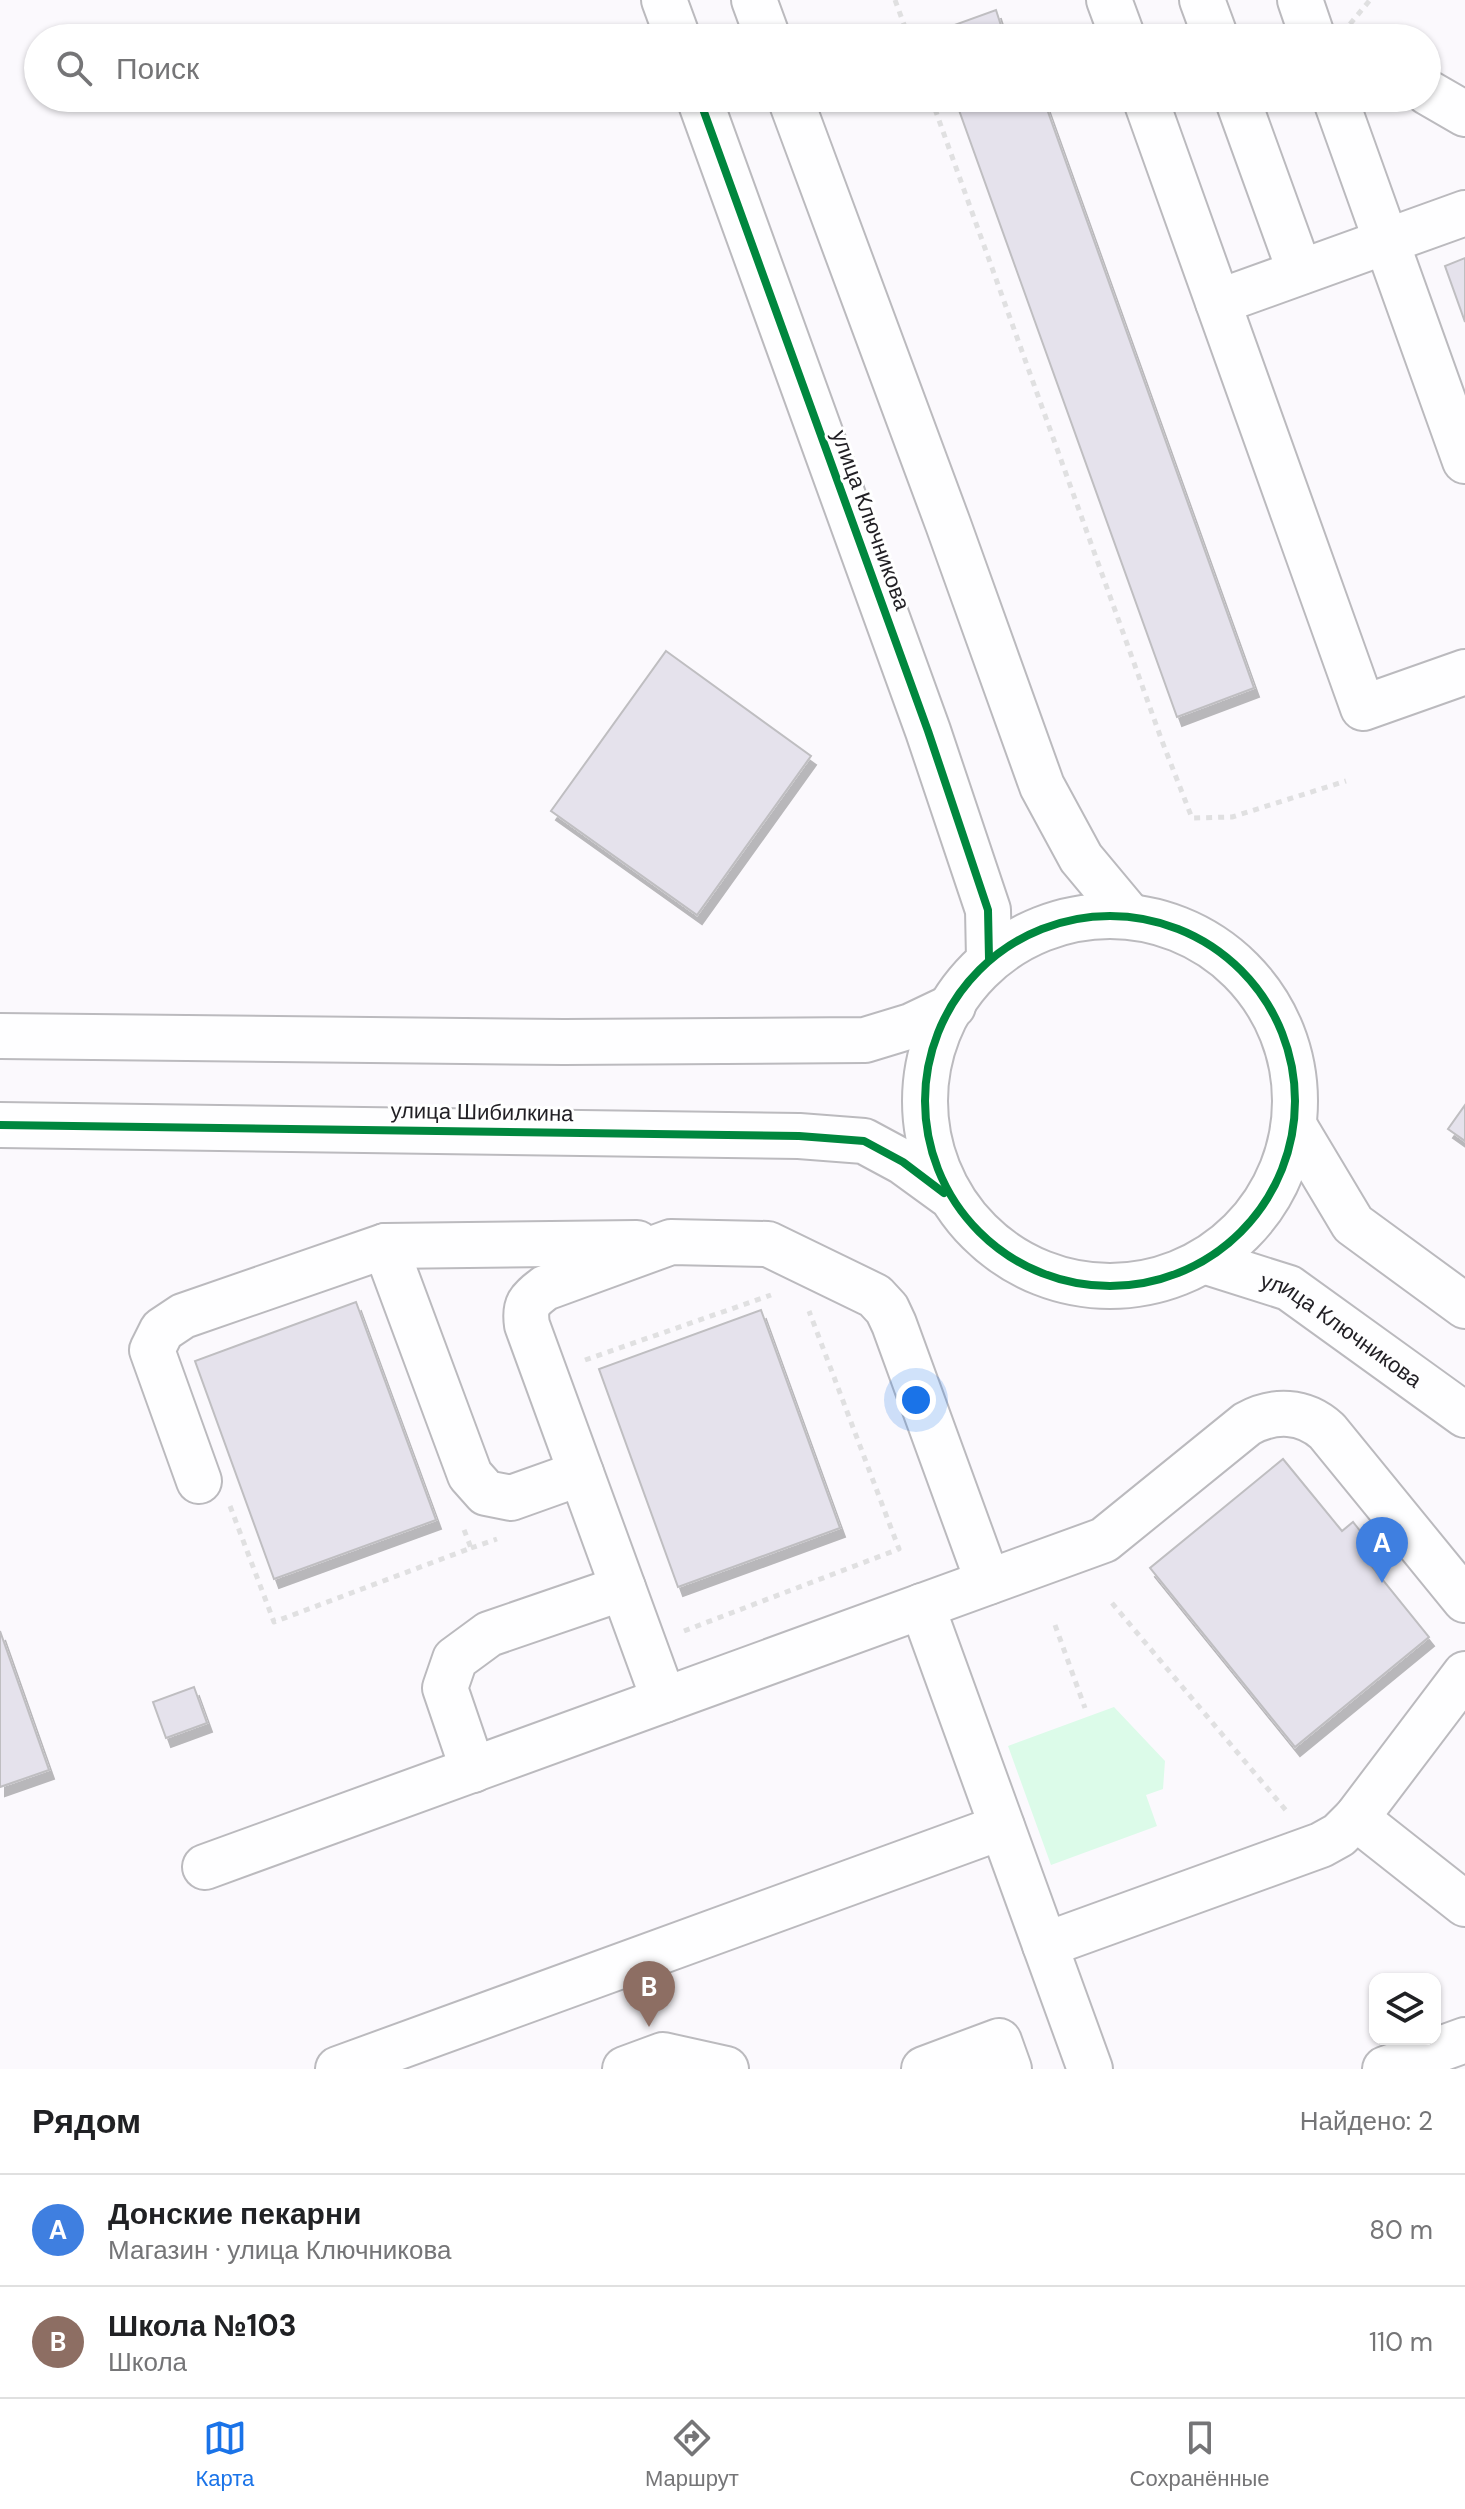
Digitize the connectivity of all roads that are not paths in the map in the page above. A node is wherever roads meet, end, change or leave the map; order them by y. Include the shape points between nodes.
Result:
1 (664, 0) edge
2 (754, 0) edge
3 (1109, 0) edge
4 (1202, 0) edge
5 (673, 24) edge
6 (763, 24) edge
7 (1118, 24) edge
8 (1211, 24) edge
9 (1441, 100) edge
10 (704, 112) edge
11 (795, 112) edge
12 (1150, 112) edge
13 (1242, 112) edge
14 (1340, 112) edge
15 (1465, 114) edge
16 (1465, 213) edge
17 (1386, 242) junction
18 (1300, 272) junction
19 (1218, 302) junction
20 (1465, 461) edge
21 (1465, 672) edge
22 (1126, 912) junction
23 (989, 959) junction
24 (953, 1006) junction
25 (0, 1036) edge
26 (0, 1125) edge
27 (1295, 1127) junction
28 (947, 1194) junction
29 (671, 1242) junction
30 (385, 1246) junction
31 (1207, 1262) junction
32 (1465, 1306) edge
33 (1465, 1415) edge
34 (581, 1473) junction
35 (215, 1493) road end
36 (988, 1582) junction
37 (623, 1588) junction
38 (1465, 1600) edge
39 (922, 1606) junction
40 (1465, 1674) edge
41 (664, 1700) junction
42 (473, 1770) junction
43 (1356, 1818) junction
44 (1002, 1827) junction
45 (205, 1867) dead end
46 (1465, 1904) edge
47 (1045, 1945) junction
48 (1465, 2040) edge
49 (338, 2069) edge
50 (625, 2069) edge
51 (726, 2069) edge
52 (924, 2069) edge
53 (1009, 2069) edge
54 (1090, 2069) edge
55 (1385, 2069) edge

1 - 5 street
2 - 6 street
3 - 7 street
4 - 8 street
9 - 15 street
10 - 23 street, улица Ключникова via 928,731 988,910
11 - 22 street via 1042,786 1081,858
12 - 19 street
13 - 18 street
14 - 17 street
16 - 17 street
17 - 18 street
17 - 20 street
18 - 19 street
19 - 21 street via 1363,708
22 - 23 street via 1043,933
22 - 27 street via 1214,946 1255,982 1280,1024 1297,1072
23 - 24 street
24 - 25 street via 865,1040
24 - 28 street via 927,1060 922,1090 925,1132
26 - 28 street, улица Шибилкина via 799,1136 864,1141
27 - 31 street via 1285,1162 1257,1215
27 - 32 street via 1353,1224
28 - 31 street via 992,1243 1038,1272 1089,1284 1154,1280
29 - 30 street
29 - 34 street via 545,1288 529,1300 527,1325
29 - 36 street via 768,1244 875,1296 894,1324
30 - 34 street via 470,1475 486,1493 511,1498
30 - 35 street via 183,1316 162,1330 152,1350
31 - 33 street, улица Ключникова via 1289,1288
34 - 37 street
36 - 38 street via 1104,1540 1247,1424 1280,1413 1315,1420 1327,1431
36 - 39 street
37 - 41 street
37 - 42 street via 489,1634 455,1659 445,1688
39 - 41 street
39 - 44 street
40 - 43 street
41 - 42 street
42 - 45 street
43 - 46 street
43 - 47 street via 1339,1835 1316,1846
44 - 47 street
44 - 49 street
47 - 54 street
48 - 55 street
50 - 51 street via 663,2055
52 - 53 street via 999,2041

